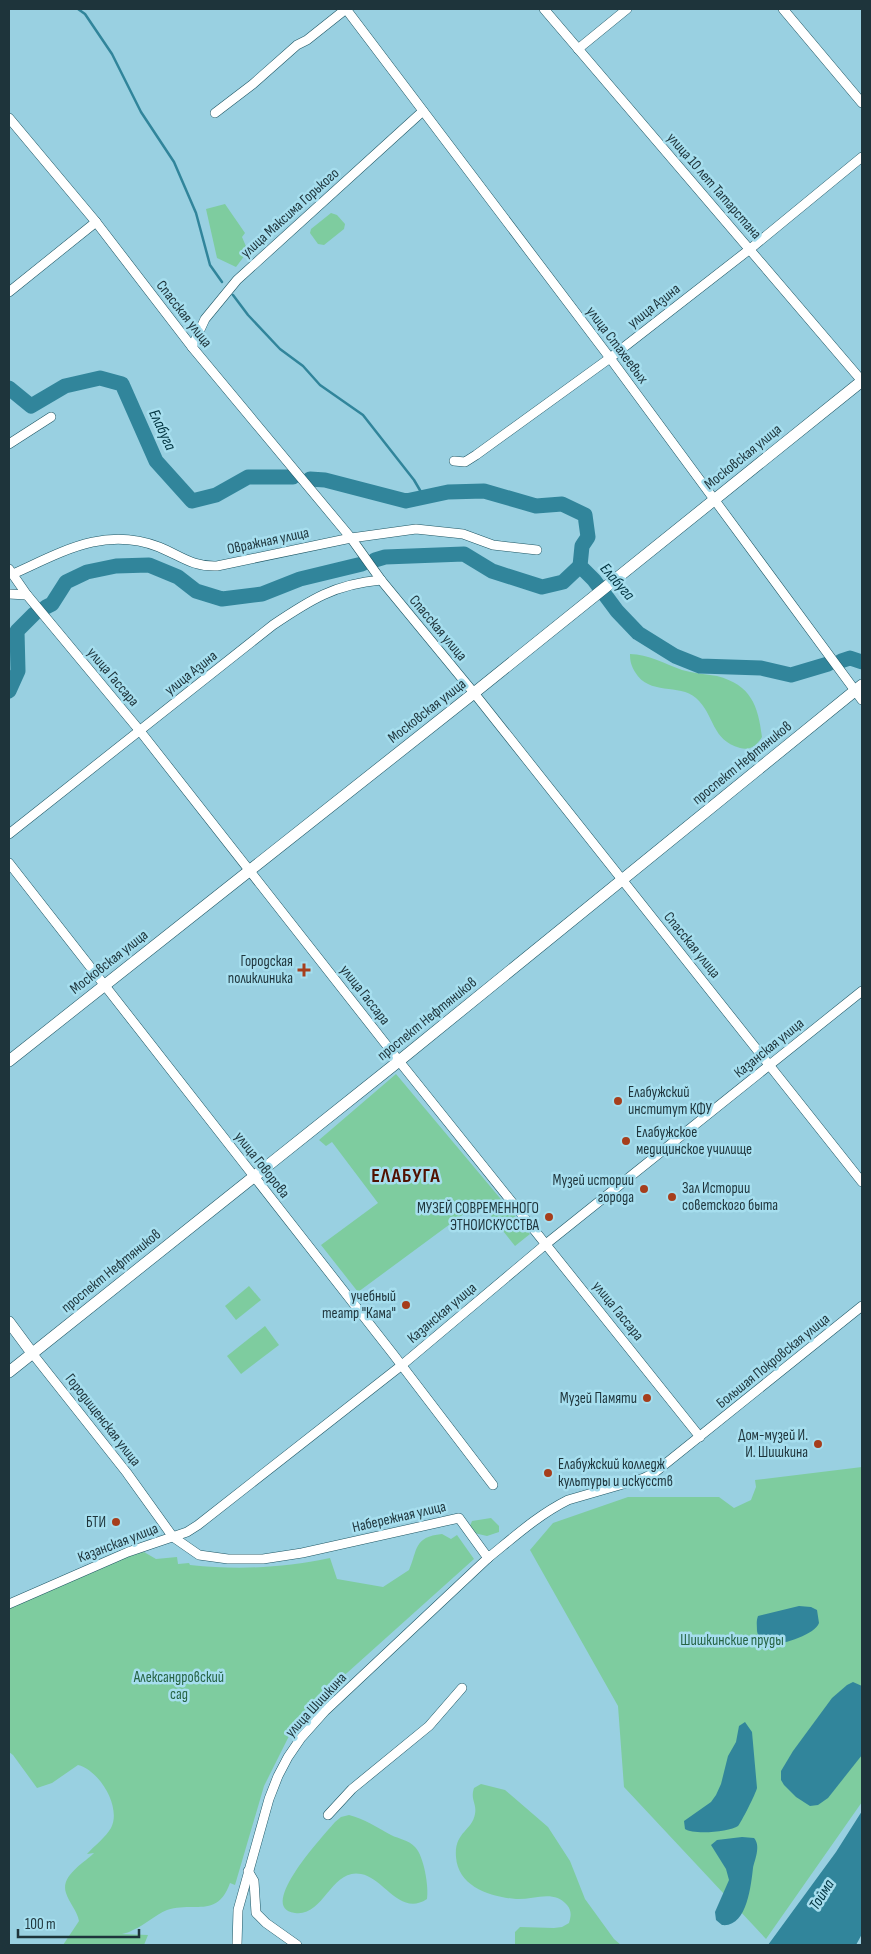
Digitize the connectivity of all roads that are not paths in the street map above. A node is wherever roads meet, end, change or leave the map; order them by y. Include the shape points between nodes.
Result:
1 (346, 9) edge
2 (544, 9) edge
3 (627, 9) edge
4 (782, 9) edge
5 (578, 50) junction
6 (862, 103) edge
7 (422, 111) junction
8 (215, 113) dead end
9 (11, 124) edge
10 (862, 157) edge
11 (96, 222) junction
12 (750, 249) junction
13 (9, 292) edge
14 (192, 347) junction
15 (610, 358) junction
16 (862, 381) edge
17 (51, 417) dead end
18 (9, 444) edge
19 (454, 461) dead end
20 (714, 500) junction
21 (351, 538) junction
22 (537, 550) dead end
23 (11, 571) edge
24 (381, 580) junction
25 (9, 594) edge
26 (27, 595) junction
27 (860, 692) edge
28 (474, 693) junction
29 (140, 731) junction
30 (9, 834) edge
31 (9, 863) edge
32 (249, 870) junction
33 (622, 879) junction
34 (104, 985) junction
35 (862, 991) edge
36 (9, 1061) edge
37 (399, 1061) junction
38 (770, 1065) junction
39 (254, 1176) junction
40 (862, 1182) edge
41 (546, 1244) junction
42 (862, 1306) edge
43 (9, 1322) edge
44 (32, 1353) junction
45 (402, 1365) junction
46 (9, 1372) edge
47 (700, 1437) junction
48 (493, 1485) dead end
49 (173, 1537) junction
50 (488, 1558) junction
51 (9, 1604) edge
52 (462, 1688) dead end
53 (328, 1815) dead end
54 (248, 1871) junction
55 (237, 1945) edge
56 (297, 1945) edge

1 - 7 street, улица Стахеевых
1 - 8 street via 296,45
2 - 5 street, улица 10 лет Татарстана
3 - 5 street
4 - 6 street
5 - 12 street, улица 10 лет Татарстана
7 - 14 street, улица Максима Горького via 237,280 205,319
7 - 15 street, улица Стахеевых
9 - 11 street, Спасская улица
10 - 12 street, улица Азина
11 - 13 street
11 - 14 street, Спасская улица
12 - 15 street, улица Азина
12 - 16 street, улица 10 лет Татарстана
14 - 21 street, Спасская улица
15 - 19 street, улица Азина via 476,455 464,462
15 - 20 street, улица Стахеевых
16 - 20 main road, Московская улица
17 - 18 street
20 - 27 street, улица Стахеевых
20 - 28 main road, Московская улица
21 - 22 street, Овражная улица via 416,529 463,534 493,546
21 - 23 street, Овражная улица via 207,566 144,542 109,538 74,547
21 - 24 street, Спасская улица
23 - 26 street, улица Гассара
24 - 28 street, Спасская улица
24 - 29 street, улица Азина via 358,582 306,602
25 - 26 street
26 - 29 street, улица Гассара
27 - 33 main road, проспект Нефтяников
28 - 32 main road, Московская улица
28 - 33 street, Спасская улица
29 - 30 street, улица Азина
29 - 32 street, улица Гассара
31 - 34 street, улица Говорова
32 - 34 main road, Московская улица
32 - 37 street, улица Гассара
33 - 37 main road, проспект Нефтяников
33 - 38 street, Спасская улица
34 - 36 main road, Московская улица
34 - 39 street, улица Говорова
35 - 38 street, Казанская улица
37 - 39 main road, проспект Нефтяников
37 - 41 street, улица Гассара
38 - 40 street, Спасская улица
38 - 41 street, Казанская улица
39 - 44 main road, проспект Нефтяников
39 - 45 street, улица Говорова
41 - 45 street, Казанская улица
41 - 47 street, улица Гассара
42 - 47 street, Большая Покровская улица
43 - 44 main road, Городищенская улица
44 - 46 main road, проспект Нефтяников
44 - 49 street, Городищенская улица
45 - 48 street, улица Говорова
45 - 49 street, Казанская улица via 198,1525
47 - 50 street via 644,1478 557,1505
49 - 50 street, Набережная улица via 208,1557 263,1559 459,1518
49 - 51 street, Казанская улица via 128,1552
50 - 54 street, улица Шишкина via 325,1711 301,1738 278,1776
52 - 53 street via 429,1726 352,1789
54 - 55 street, улица Шишкина via 238,1910
54 - 56 street via 254,1881 256,1913

